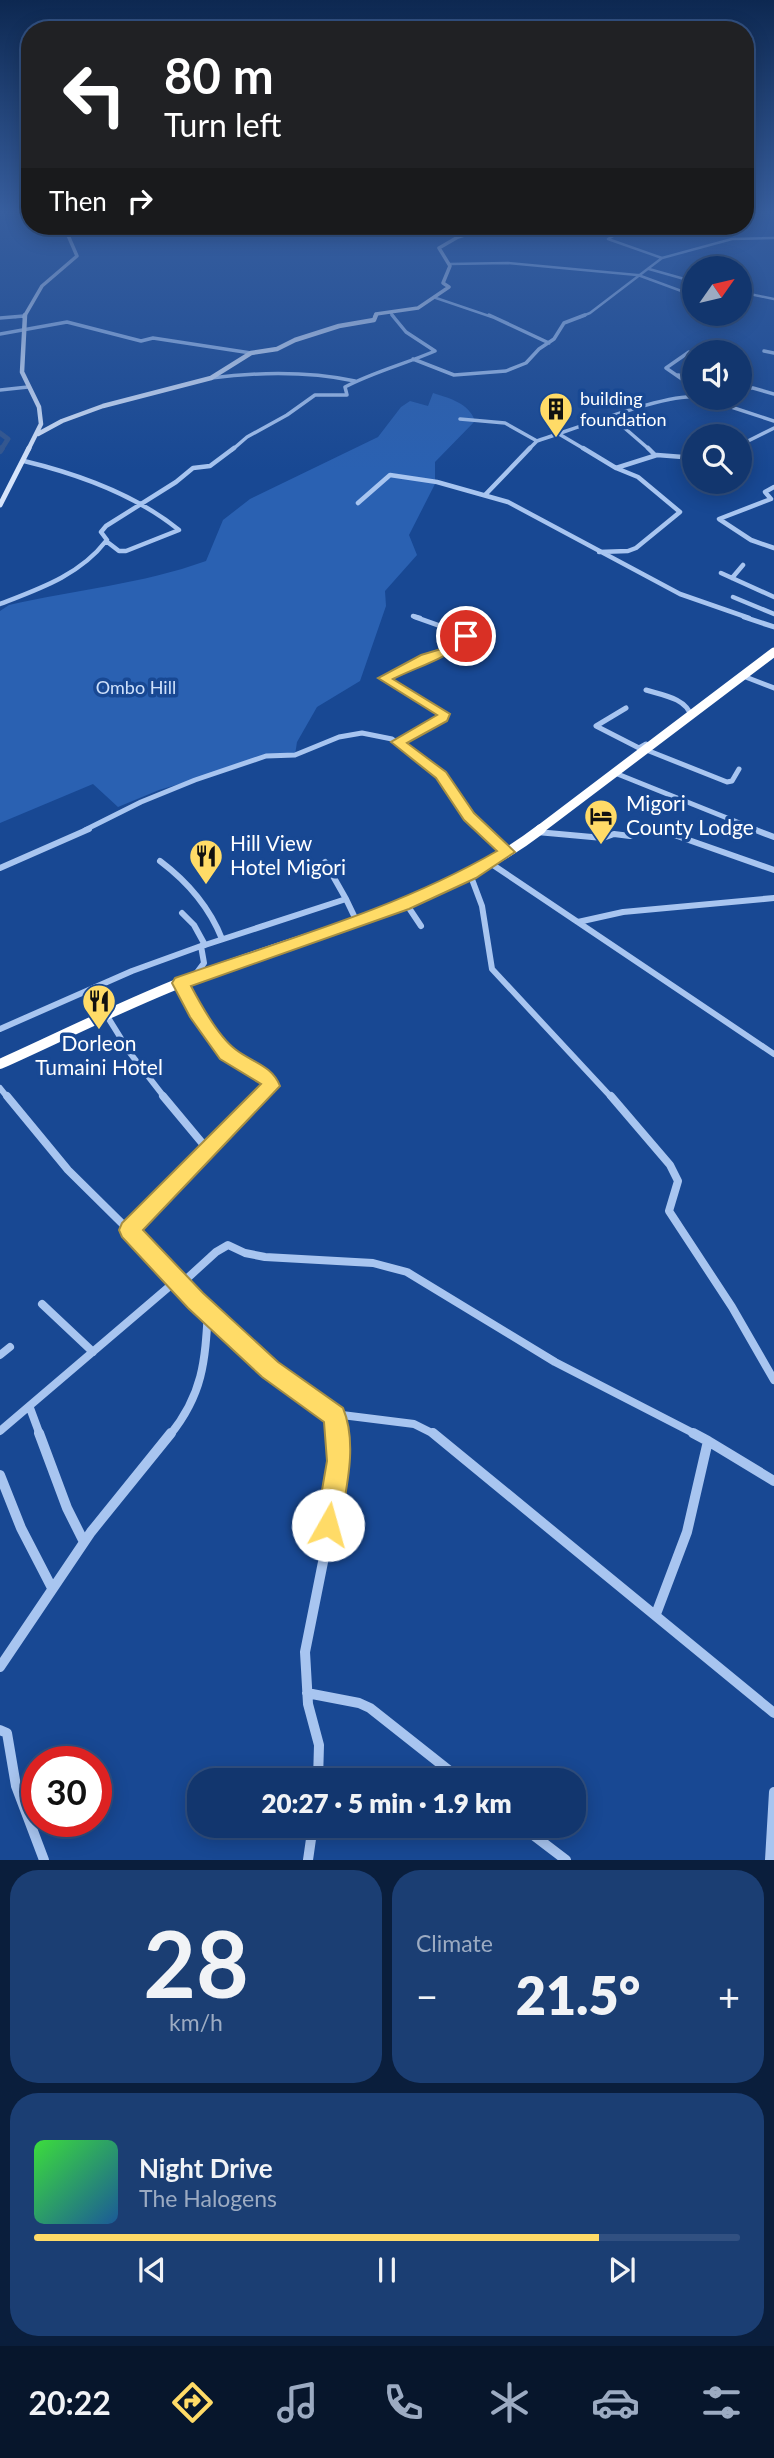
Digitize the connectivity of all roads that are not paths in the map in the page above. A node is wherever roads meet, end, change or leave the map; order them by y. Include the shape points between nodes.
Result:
1 (36, 297) edge
2 (611, 297) edge
3 (436, 298) joint
4 (390, 312) junction
5 (24, 316) junction
6 (0, 317) edge
7 (22, 330) junction
8 (0, 334) edge
9 (549, 343) junction
10 (764, 351) dead end
11 (251, 353) junction
12 (774, 354) edge
13 (413, 359) junction
14 (682, 359) edge
15 (673, 374) junction
16 (682, 376) edge
17 (211, 378) junction
18 (682, 379) edge
19 (355, 381) junction
20 (28, 387) junction
21 (752, 388) edge
22 (0, 390) edge
23 (774, 394) edge
24 (682, 398) edge
25 (740, 410) edge
26 (613, 418) junction
27 (460, 419) dead end
28 (774, 421) edge
29 (774, 428) edge
30 (38, 434) junction
31 (559, 434) junction
32 (752, 439) edge
33 (537, 441) junction
34 (655, 455) junction
35 (682, 457) edge
36 (24, 461) junction
37 (616, 468) junction
38 (774, 487) edge
39 (485, 495) junction
40 (358, 503) dead end
41 (0, 505) edge
42 (141, 505) junction
43 (107, 540) junction
44 (774, 548) edge
45 (599, 552) junction
46 (743, 565) dead end
47 (720, 573) dead end
48 (732, 578) junction
49 (733, 597) dead end
50 (774, 597) edge
51 (0, 604) edge
52 (774, 606) edge
53 (771, 612) edge
54 (413, 616) dead end
55 (774, 627) edge
56 (772, 655) edge
57 (743, 676) junction
58 (774, 688) edge
59 (646, 690) dead end
60 (626, 708) dead end
61 (691, 716) junction
62 (397, 742) junction
63 (645, 749) junction
64 (739, 769) dead end
65 (615, 773) junction
66 (537, 832) junction
67 (774, 837) edge
68 (507, 852) junction
69 (160, 861) dead end
70 (325, 862) dead end
71 (490, 863) junction
72 (0, 868) edge
73 (774, 870) edge
74 (470, 874) junction
75 (774, 898) edge
76 (346, 900) junction
77 (403, 905) junction
78 (182, 913) dead end
79 (357, 922) junction
80 (578, 922) junction
81 (421, 926) dead end
82 (222, 939) junction
83 (203, 946) junction
84 (194, 977) junction
85 (180, 983) junction
86 (107, 1016) junction
87 (0, 1029) edge
88 (774, 1054) edge
89 (0, 1064) edge
90 (0, 1088) edge
91 (208, 1150) junction
92 (129, 1230) junction
93 (179, 1282) junction
94 (42, 1304) dead end
95 (208, 1311) junction
96 (10, 1346) dead end
97 (93, 1352) junction
98 (0, 1355) edge
99 (774, 1380) edge
100 (30, 1408) junction
101 (334, 1415) junction
102 (0, 1431) edge
103 (708, 1441) junction
104 (0, 1475) edge
105 (774, 1481) edge
106 (84, 1542) junction
107 (52, 1588) junction
108 (656, 1614) junction
109 (0, 1667) edge
110 (307, 1693) junction
111 (774, 1713) edge
112 (0, 1730) edge
113 (318, 1768) edge
114 (446, 1768) edge
115 (774, 1792) edge
116 (311, 1838) edge
117 (537, 1838) edge
118 (44, 1860) edge
119 (308, 1860) edge
120 (566, 1860) edge
121 (770, 1860) edge

1 - 5 street
2 - 9 street via 588,315 564,323
3 - 4 street via 418,308
3 - 9 street via 482,312
4 - 11 street via 277,349
4 - 13 street via 406,332 435,351
5 - 6 street
5 - 7 street
7 - 8 street
7 - 11 street via 67,322 145,342 153,338
7 - 20 street via 22,372
9 - 13 street via 527,363 506,371 452,375
10 - 12 street
11 - 17 street
13 - 19 street
14 - 15 street via 666,368
15 - 16 street
15 - 18 street
17 - 19 street via 317,373
17 - 30 street via 103,406
19 - 42 street via 345,387 347,394 315,396 255,432 222,459 193,468
20 - 22 street
20 - 30 street via 40,412
21 - 23 street
24 - 26 street
25 - 28 street
26 - 31 street
26 - 34 street
27 - 33 street via 505,422
29 - 32 street
30 - 36 street
31 - 33 street
31 - 37 street
33 - 39 street
34 - 35 street
34 - 37 street
36 - 41 street
36 - 42 street
37 - 45 street via 638,477 680,512 639,548
38 - 44 street via 765,492 771,499 719,519 751,540
39 - 40 street via 390,475
39 - 45 street via 515,505
42 - 43 street via 106,526 101,532
42 - 43 street via 179,531 126,551 119,551
43 - 51 street via 85,564
45 - 55 street via 676,593
46 - 48 street
47 - 48 street
48 - 50 street
49 - 53 street
52 - 53 street
54 - 62 street via 466,638 384,678 445,715
56 - 57 highway
57 - 58 street
57 - 61 highway
59 - 61 street via 680,701
60 - 61 street via 596,726 639,748
61 - 63 highway
62 - 68 street via 441,775 469,817
62 - 72 street via 379,735 355,734 295,755 263,757 141,802
63 - 64 street via 727,782
63 - 65 highway
65 - 66 highway
65 - 67 street
66 - 68 highway
66 - 73 street via 603,838 663,831
68 - 71 highway
69 - 82 street via 200,896
70 - 76 street
71 - 74 highway
71 - 80 street
74 - 77 highway
74 - 99 street via 482,906 492,969 670,1165 678,1181 669,1211
75 - 80 street via 623,912
76 - 79 street
76 - 82 street
77 - 79 highway
77 - 81 street
78 - 83 street
79 - 84 highway
80 - 88 street
82 - 83 street
83 - 84 street via 205,961
83 - 87 street via 132,971
84 - 85 highway
85 - 86 highway
85 - 91 street via 228,1055 271,1082 268,1091
86 - 89 highway
86 - 91 street via 130,1053
90 - 92 street via 68,1170
91 - 92 street
92 - 93 street
93 - 95 street
93 - 97 street
93 - 103 street via 228,1245 265,1257 382,1264 417,1278 555,1362
94 - 97 street
95 - 101 street via 278,1377
95 - 106 street via 205,1363 193,1405
96 - 98 street
97 - 100 street
100 - 102 street
100 - 106 street
101 - 108 street via 396,1420 427,1430
101 - 110 street via 338,1461 327,1542 306,1638
103 - 105 street
103 - 108 street via 687,1532
104 - 107 street
106 - 107 street
107 - 109 street
108 - 111 street
110 - 113 street via 319,1745
110 - 114 street via 370,1708
112 - 118 street via 7,1734 16,1786
115 - 121 street
116 - 119 street
117 - 120 street

